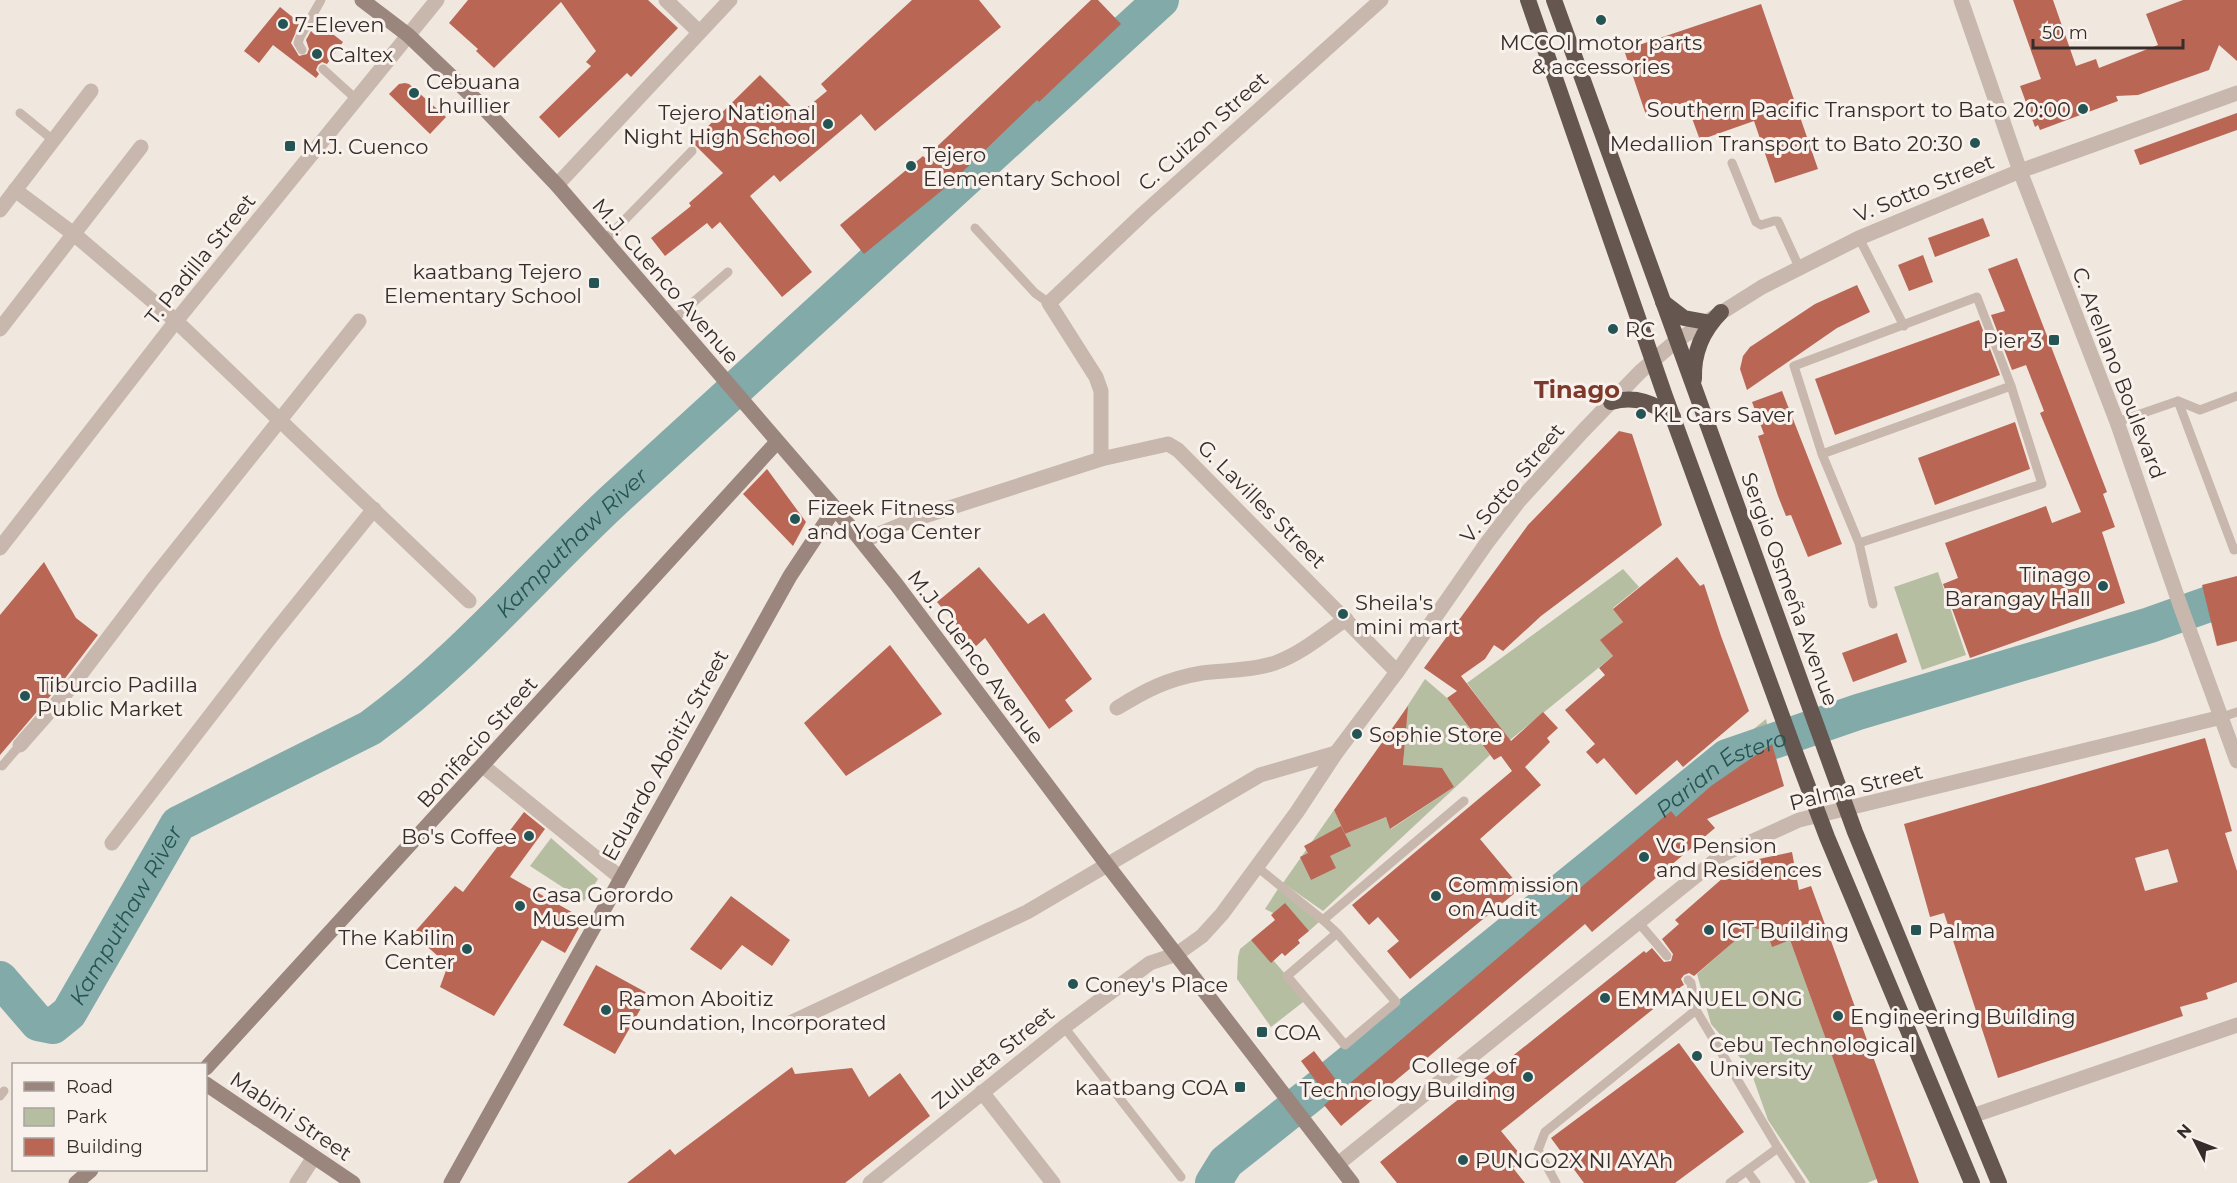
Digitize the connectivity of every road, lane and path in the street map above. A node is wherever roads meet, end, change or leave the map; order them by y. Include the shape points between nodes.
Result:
1 (321, 0) edge
2 (362, 0) edge
3 (437, 0) edge
4 (666, 0) edge
5 (730, 0) edge
6 (1381, 0) edge
7 (1528, 0) edge
8 (1554, 0) edge
9 (1961, 0) edge
10 (699, 32) junction
11 (408, 35) junction
12 (302, 50) dead end
13 (323, 69) dead end
14 (91, 91) dead end
15 (2237, 93) edge
16 (356, 99) junction
17 (20, 113) dead end
18 (53, 140) junction
19 (141, 147) dead end
20 (692, 151) dead end
21 (1732, 163) dead end
22 (2020, 171) junction
23 (557, 185) junction
24 (15, 190) junction
25 (0, 210) edge
26 (975, 228) dead end
27 (75, 234) junction
28 (1859, 237) junction
29 (605, 240) junction
30 (1799, 267) junction
31 (728, 272) dead end
32 (1662, 301) junction
33 (1049, 303) junction
34 (1721, 312) junction
35 (674, 320) junction
36 (177, 321) junction
37 (359, 321) dead end
38 (1706, 322) junction
39 (1904, 326) junction
40 (0, 329) edge
41 (1677, 341) junction
42 (1653, 361) junction
43 (2011, 386) junction
44 (1694, 389) junction
45 (2237, 396) edge
46 (2178, 401) junction
47 (1611, 402) junction
48 (1673, 417) junction
49 (280, 421) junction
50 (2117, 422) junction
51 (777, 442) junction
52 (1822, 454) junction
53 (1101, 459) junction
54 (835, 508) junction
55 (374, 509) junction
56 (862, 541) junction
57 (2, 542) edge
58 (1859, 543) junction
59 (2237, 549) edge
60 (469, 601) dead end
61 (1873, 604) dead end
62 (1346, 619) junction
63 (1397, 672) junction
64 (1117, 708) dead end
65 (2237, 712) edge
66 (2222, 717) junction
67 (20, 745) joint
68 (1336, 753) junction
69 (2237, 761) edge
70 (2, 766) dead end
71 (483, 766) junction
72 (1464, 801) dead end
73 (1847, 810) junction
74 (1819, 816) junction
75 (111, 843) dead end
76 (1108, 866) junction
77 (1257, 867) junction
78 (621, 878) junction
79 (1323, 920) junction
80 (1639, 923) junction
81 (1337, 933) junction
82 (1177, 954) junction
83 (1667, 956) dead end
84 (1688, 980) dead end
85 (1696, 1010) junction
86 (790, 1023) dead end
87 (2237, 1025) edge
88 (1064, 1027) junction
89 (207, 1067) edge
90 (207, 1085) edge
91 (982, 1092) junction
92 (1971, 1116) junction
93 (1778, 1148) junction
94 (314, 1157) junction
95 (1338, 1164) junction
96 (91, 1171) edge
97 (1747, 1171) junction
98 (1181, 1177) dead end
99 (2000, 1180) edge
100 (1972, 1182) edge
101 (76, 1183) edge
102 (297, 1183) edge
103 (353, 1183) edge
104 (451, 1183) edge
105 (870, 1183) edge
106 (1053, 1183) edge
107 (1352, 1183) edge
108 (1556, 1183) edge
109 (1730, 1183) edge
110 (1756, 1183) edge
111 (1801, 1183) edge

1 - 12 lane via 300,37
2 - 11 main road, M.J. Cuenco Avenue
3 - 11 street, T. Padilla Street
4 - 10 street
5 - 10 street
6 - 33 street, C. Cuizon Street
7 - 42 highway
8 - 32 highway, Sergio Osmeña Avenue
9 - 22 street, C. Arellano Boulevard
10 - 23 street
11 - 16 street, T. Padilla Street
11 - 23 main road, M.J. Cuenco Avenue
13 - 16 lane
14 - 18 street
15 - 22 street, V. Sotto Street
16 - 36 street, T. Padilla Street
17 - 18 lane
18 - 24 street
19 - 27 street
20 - 29 lane
21 - 30 lane via 1756,222 1761,225 1778,221
22 - 28 street, V. Sotto Street
22 - 50 street, C. Arellano Boulevard
23 - 29 main road, M.J. Cuenco Avenue
24 - 25 street
24 - 27 street
26 - 33 lane via 1035,294
27 - 36 street
27 - 40 street
28 - 30 street, V. Sotto Street
28 - 39 lane
29 - 35 main road, M.J. Cuenco Avenue
30 - 34 street, V. Sotto Street
31 - 35 lane
32 - 38 highway via 1684,318
32 - 41 highway, Sergio Osmeña Avenue
33 - 53 street via 1101,391
34 - 38 street, V. Sotto Street
34 - 44 highway via 1697,347
35 - 51 main road, M.J. Cuenco Avenue
36 - 49 street
36 - 57 street, T. Padilla Street
37 - 49 street
38 - 41 street, V. Sotto Street
39 - 43 lane via 1977,297
39 - 52 lane via 1794,366
41 - 42 street, V. Sotto Street
41 - 44 highway, Sergio Osmeña Avenue
42 - 47 street, V. Sotto Street
42 - 48 highway
43 - 52 lane
43 - 58 lane via 2042,484
44 - 73 highway, Sergio Osmeña Avenue
45 - 46 lane via 2200,410
46 - 50 lane
46 - 59 lane via 2234,550
47 - 48 highway via 1639,399
47 - 63 street, V. Sotto Street via 1519,501
48 - 74 highway
49 - 55 street
49 - 67 street via 71,687
50 - 66 street, C. Arellano Boulevard
51 - 54 main road, M.J. Cuenco Avenue
51 - 71 main road, Bonifacio Street
52 - 58 lane
53 - 56 street, G. Lavilles Street via 918,518
53 - 62 street, G. Lavilles Street via 1168,444 1178,450
54 - 56 main road, M.J. Cuenco Avenue
54 - 78 main road, Eduardo Aboitiz Street via 790,576
55 - 60 street
55 - 75 street
56 - 76 main road, M.J. Cuenco Avenue
58 - 61 lane
62 - 63 street, G. Lavilles Street
62 - 64 street via 1275,663 1183,677 1150,687
63 - 68 street, V. Sotto Street
65 - 66 lane, Palma Street
66 - 69 street, C. Arellano Boulevard
66 - 73 street, Palma Street
67 - 70 lane
68 - 76 street via 1260,776
68 - 77 street, V. Sotto Street
71 - 78 street
71 - 89 main road, Bonifacio Street
72 - 79 lane
73 - 74 street, Palma Street
73 - 92 highway, Sergio Osmeña Avenue
74 - 80 street, Palma Street via 1798,820 1722,855
74 - 100 highway
76 - 82 main road, M.J. Cuenco Avenue
76 - 86 street via 1027,912
77 - 79 lane
77 - 82 street, V. Sotto Street via 1202,936
78 - 104 main road, Eduardo Aboitiz Street
79 - 81 lane
80 - 83 lane
80 - 95 street, Palma Street
81 - 81 lane via 1287,976 1345,1045 1396,1002
82 - 88 street, Zulueta Street via 1150,963
82 - 95 main road, M.J. Cuenco Avenue
84 - 85 lane
85 - 93 lane
85 - 108 lane via 1545,1132 1538,1150
87 - 92 street
88 - 91 street, Zulueta Street
88 - 98 lane
90 - 94 main road, Mabini Street
91 - 105 street, Zulueta Street
91 - 106 street
92 - 99 highway, Sergio Osmeña Avenue
93 - 97 lane
93 - 111 lane
94 - 102 street
94 - 103 main road, Mabini Street
95 - 107 main road, M.J. Cuenco Avenue
96 - 101 main road
97 - 109 lane
97 - 110 lane

